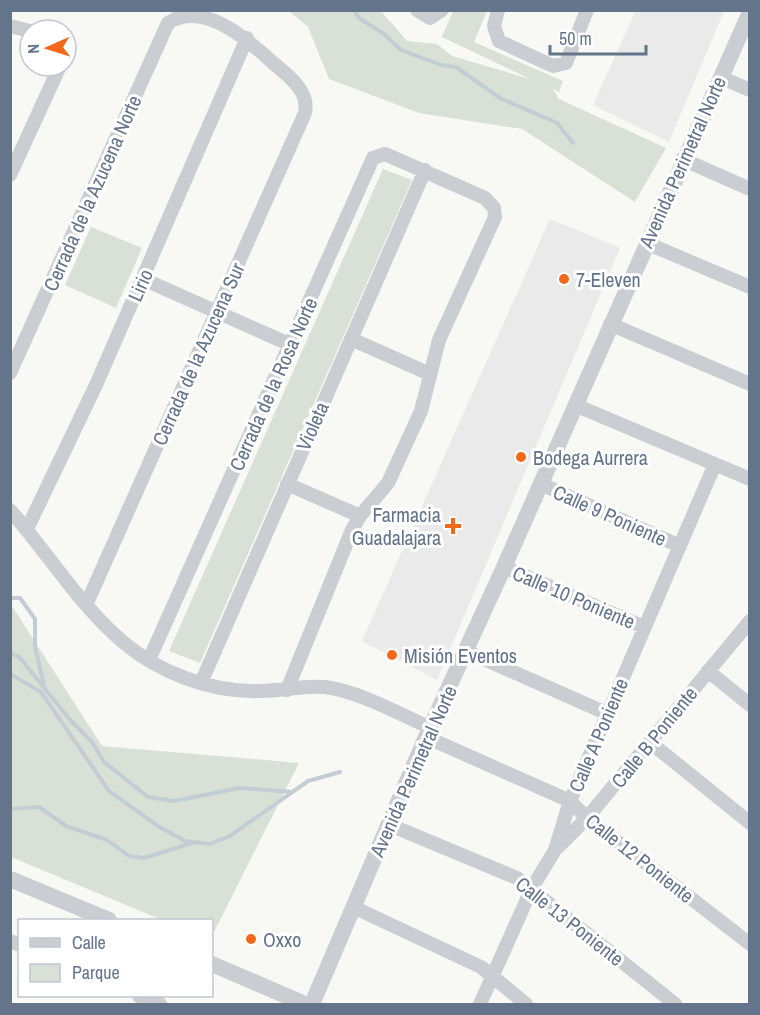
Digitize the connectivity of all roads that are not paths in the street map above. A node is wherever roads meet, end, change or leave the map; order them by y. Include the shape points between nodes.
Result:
1 (417, 10) edge
2 (498, 10) edge
3 (587, 10) edge
4 (750, 12) edge
5 (438, 14) edge
6 (247, 38) junction
7 (720, 77) junction
8 (54, 78) edge
9 (750, 90) edge
10 (682, 159) junction
11 (424, 170) junction
12 (10, 175) edge
13 (750, 189) edge
14 (646, 243) junction
15 (143, 279) junction
16 (750, 287) edge
17 (216, 314) junction
18 (610, 324) junction
19 (351, 339) junction
20 (291, 345) junction
21 (10, 373) edge
22 (430, 374) junction
23 (750, 384) edge
24 (575, 405) junction
25 (715, 464) junction
26 (750, 479) edge
27 (286, 484) junction
28 (541, 484) junction
29 (10, 510) edge
30 (360, 516) junction
31 (27, 529) junction
32 (680, 546) junction
33 (504, 567) junction
34 (87, 603) junction
35 (750, 621) edge
36 (644, 627) junction
37 (466, 651) junction
38 (149, 660) junction
39 (708, 671) junction
40 (201, 683) junction
41 (287, 690) junction
42 (750, 705) edge
43 (606, 713) junction
44 (429, 732) junction
45 (651, 743) junction
46 (570, 801) junction
47 (587, 818) junction
48 (750, 823) edge
49 (390, 825) junction
50 (555, 850) junction
51 (11, 881) edge
52 (532, 888) junction
53 (353, 908) junction
54 (104, 919) edge
55 (750, 944) edge
56 (213, 964) edge
57 (493, 976) junction
58 (141, 997) edge
59 (160, 1005) edge
60 (305, 1005) edge
61 (312, 1005) edge
62 (480, 1005) edge
63 (526, 1005) edge
64 (675, 1005) edge

1 - 5 street via 424,16
2 - 3 street via 495,35 505,45 560,66 566,63
4 - 7 street, Avenida Perimetral Norte
6 - 15 street, Lirio
6 - 17 street, Cerrada de la Azucena Sur via 303,93 305,113
6 - 21 street, Cerrada de la Azucena Norte via 215,16 184,13 168,23
7 - 9 street
7 - 10 street, Avenida Perimetral Norte
8 - 12 street
10 - 13 street
10 - 14 street, Avenida Perimetral Norte
11 - 19 street, Violeta
11 - 20 street, Cerrada de la Rosa Norte via 385,154 373,158
11 - 22 street, Cerrada de la Rosa Norte via 486,198 495,217 444,326
14 - 16 street
14 - 18 street, Avenida Perimetral Norte
15 - 17 street
15 - 31 street, Lirio
17 - 20 street
17 - 34 street, Cerrada de la Azucena Sur
18 - 23 street
18 - 24 street, Avenida Perimetral Norte
19 - 22 street
19 - 27 street, Violeta
20 - 38 street, Cerrada de la Rosa Norte
22 - 30 street via 421,411 388,483
24 - 25 street
24 - 28 street, Avenida Perimetral Norte
25 - 26 street
25 - 32 street, Calle A Poniente
27 - 30 street
27 - 40 street, Violeta
28 - 32 street, Calle 9 Poniente
28 - 33 street, Avenida Perimetral Norte
29 - 31 street, Calle 12 Poniente
30 - 41 street
31 - 34 street, Calle 12 Poniente
32 - 36 street, Calle A Poniente
33 - 36 street, Calle 10 Poniente
33 - 37 street, Avenida Perimetral Norte
34 - 38 street, Calle 12 Poniente via 124,642
35 - 39 street, Calle B Poniente
36 - 43 street, Calle A Poniente
37 - 43 street
37 - 44 street, Avenida Perimetral Norte
38 - 40 street, Calle 12 Poniente
39 - 42 street
39 - 45 street, Calle B Poniente
40 - 41 street, Calle 12 Poniente via 241,691
41 - 44 street, Calle 12 Poniente via 340,690
43 - 46 street, Calle A Poniente
44 - 46 street, Calle 12 Poniente
44 - 49 street, Avenida Perimetral Norte
45 - 47 street, Calle B Poniente
45 - 48 street
46 - 47 street, Calle 12 Poniente
46 - 50 street, Calle A Poniente
47 - 50 street, Calle B Poniente
47 - 55 street, Calle 12 Poniente
49 - 52 street, Calle 13 Poniente via 504,871
49 - 53 street, Avenida Perimetral Norte
50 - 52 street, Calle A Poniente
51 - 54 street
52 - 57 street, Calle A Poniente
52 - 64 street, Calle 13 Poniente
53 - 57 street via 457,954
53 - 61 street, Avenida Perimetral Norte
56 - 60 street
57 - 62 street, Calle A Poniente
57 - 63 street
58 - 59 street

